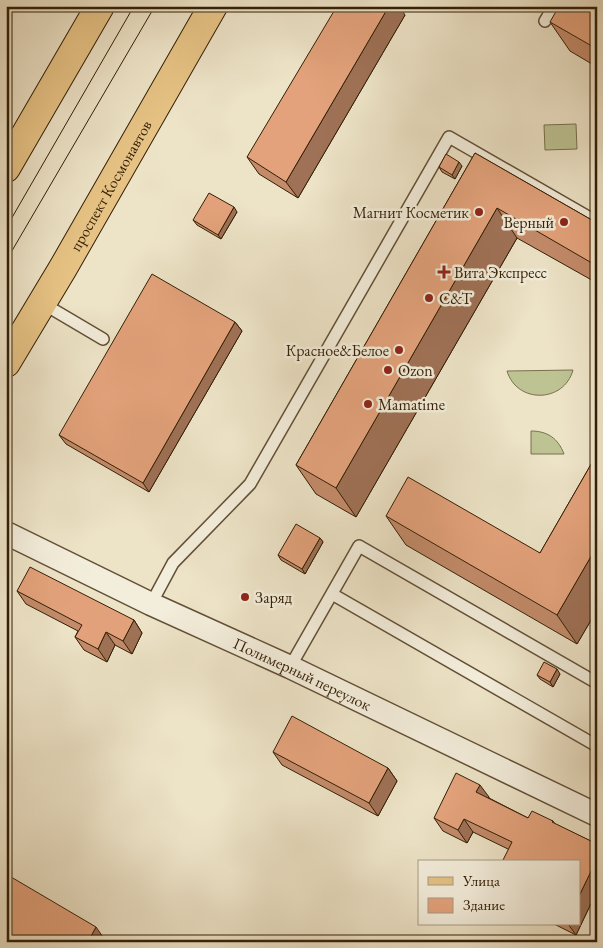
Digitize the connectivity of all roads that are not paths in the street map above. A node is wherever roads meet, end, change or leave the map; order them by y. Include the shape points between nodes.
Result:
1 (100, 6) edge
2 (213, 6) edge
3 (554, 6) edge
4 (545, 21) dead end
5 (6, 168) edge
6 (597, 222) edge
7 (42, 303) junction
8 (104, 339) dead end
9 (6, 363) edge
10 (6, 533) edge
11 (332, 594) junction
12 (151, 604) junction
13 (290, 667) junction
14 (595, 679) edge
15 (597, 746) edge
16 (597, 815) edge

1 - 5 main road
2 - 7 main road, проспект Космонавтов
3 - 4 lane
6 - 12 lane via 449,137 250,484 173,563
7 - 8 lane
7 - 9 main road, проспект Космонавтов
10 - 12 street, Полимерный переулок
11 - 13 lane
11 - 14 lane via 359,546
11 - 15 lane
12 - 13 street, Полимерный переулок
13 - 16 street, Полимерный переулок

